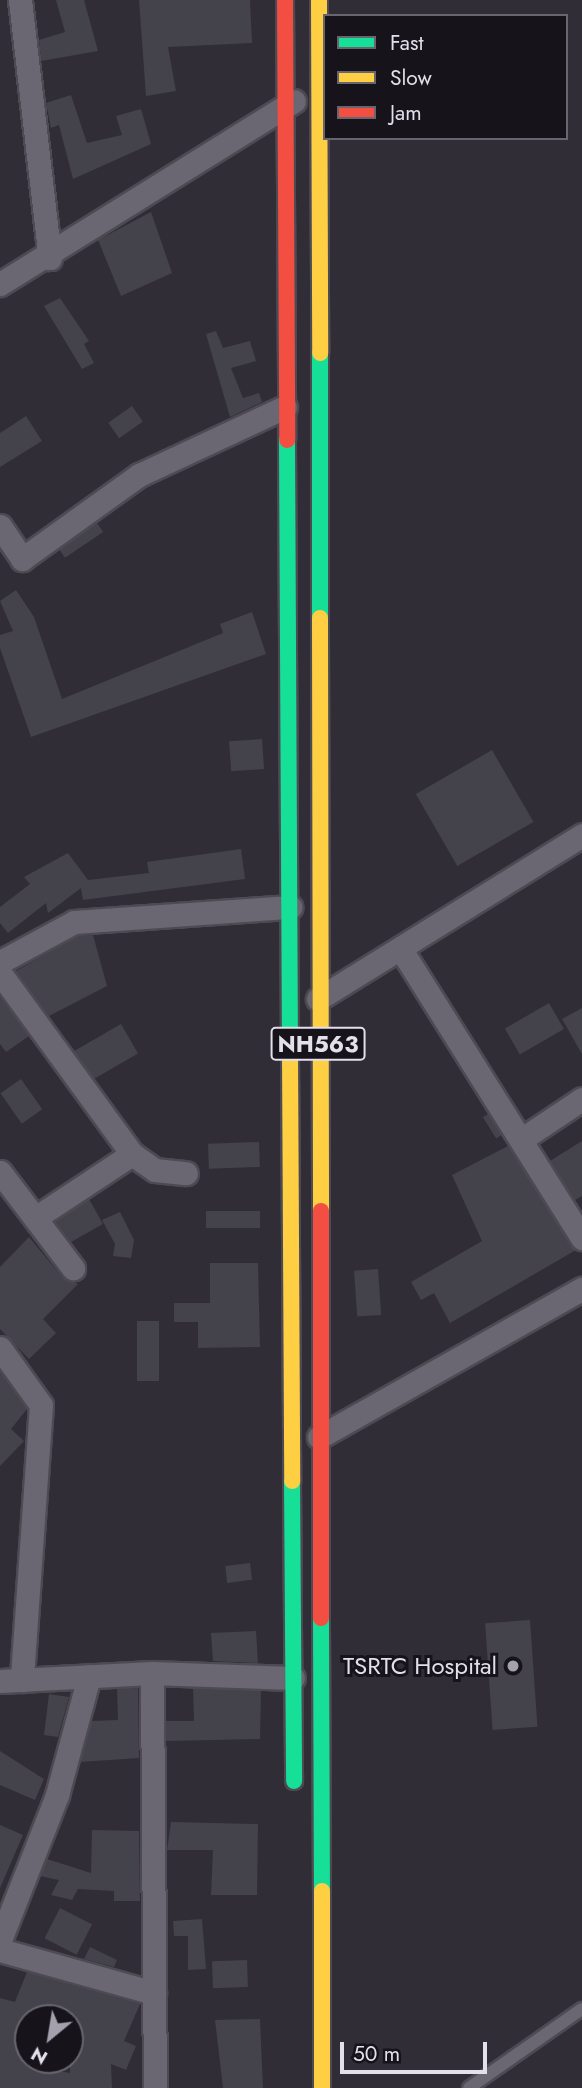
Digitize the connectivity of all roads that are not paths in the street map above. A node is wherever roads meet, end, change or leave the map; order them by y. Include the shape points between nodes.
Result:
1 (6, 0) edge
2 (20, 0) edge
3 (285, 0) edge
4 (319, 0) edge
5 (0, 2) edge
6 (286, 101) junction
7 (321, 101) junction
8 (50, 258) junction
9 (0, 284) edge
10 (285, 407) junction
11 (0, 526) edge
12 (582, 835) edge
13 (290, 907) junction
14 (402, 951) junction
15 (0, 962) edge
16 (0, 973) edge
17 (318, 999) junction
18 (582, 1099) edge
19 (522, 1139) junction
20 (132, 1154) junction
21 (0, 1172) edge
22 (186, 1173) dead end
23 (35, 1218) junction
24 (582, 1238) edge
25 (73, 1268) dead end
26 (582, 1289) edge
27 (5, 1363) edge
28 (319, 1437) junction
29 (152, 1673) junction
30 (89, 1676) junction
31 (293, 1678) junction
32 (11, 1680) edge
33 (294, 1801) dead end
34 (0, 1940) edge
35 (0, 1950) edge
36 (154, 1993) junction
37 (582, 2009) edge
38 (155, 2088) edge
39 (322, 2088) edge
40 (469, 2088) edge

1 - 5 street
2 - 8 street
3 - 6 highway, NH563
4 - 7 highway, NH563
6 - 7 street
6 - 8 street
6 - 10 highway, NH563
7 - 17 highway, NH563
8 - 9 street
10 - 11 street via 139,475 22,559
10 - 13 highway, NH563
12 - 14 street
13 - 15 street via 74,922
13 - 31 highway, NH563
14 - 17 street
14 - 19 street
16 - 20 street
17 - 28 highway, NH563
18 - 19 street
19 - 24 street
20 - 22 street via 155,1170
20 - 23 street
21 - 23 street
23 - 25 street
26 - 28 street
27 - 32 street via 41,1405
28 - 39 highway, NH563
29 - 30 street
29 - 31 street
29 - 36 street
30 - 32 street
30 - 34 street via 57,1795
31 - 33 highway, NH563
35 - 36 street
36 - 38 street
37 - 40 lane

